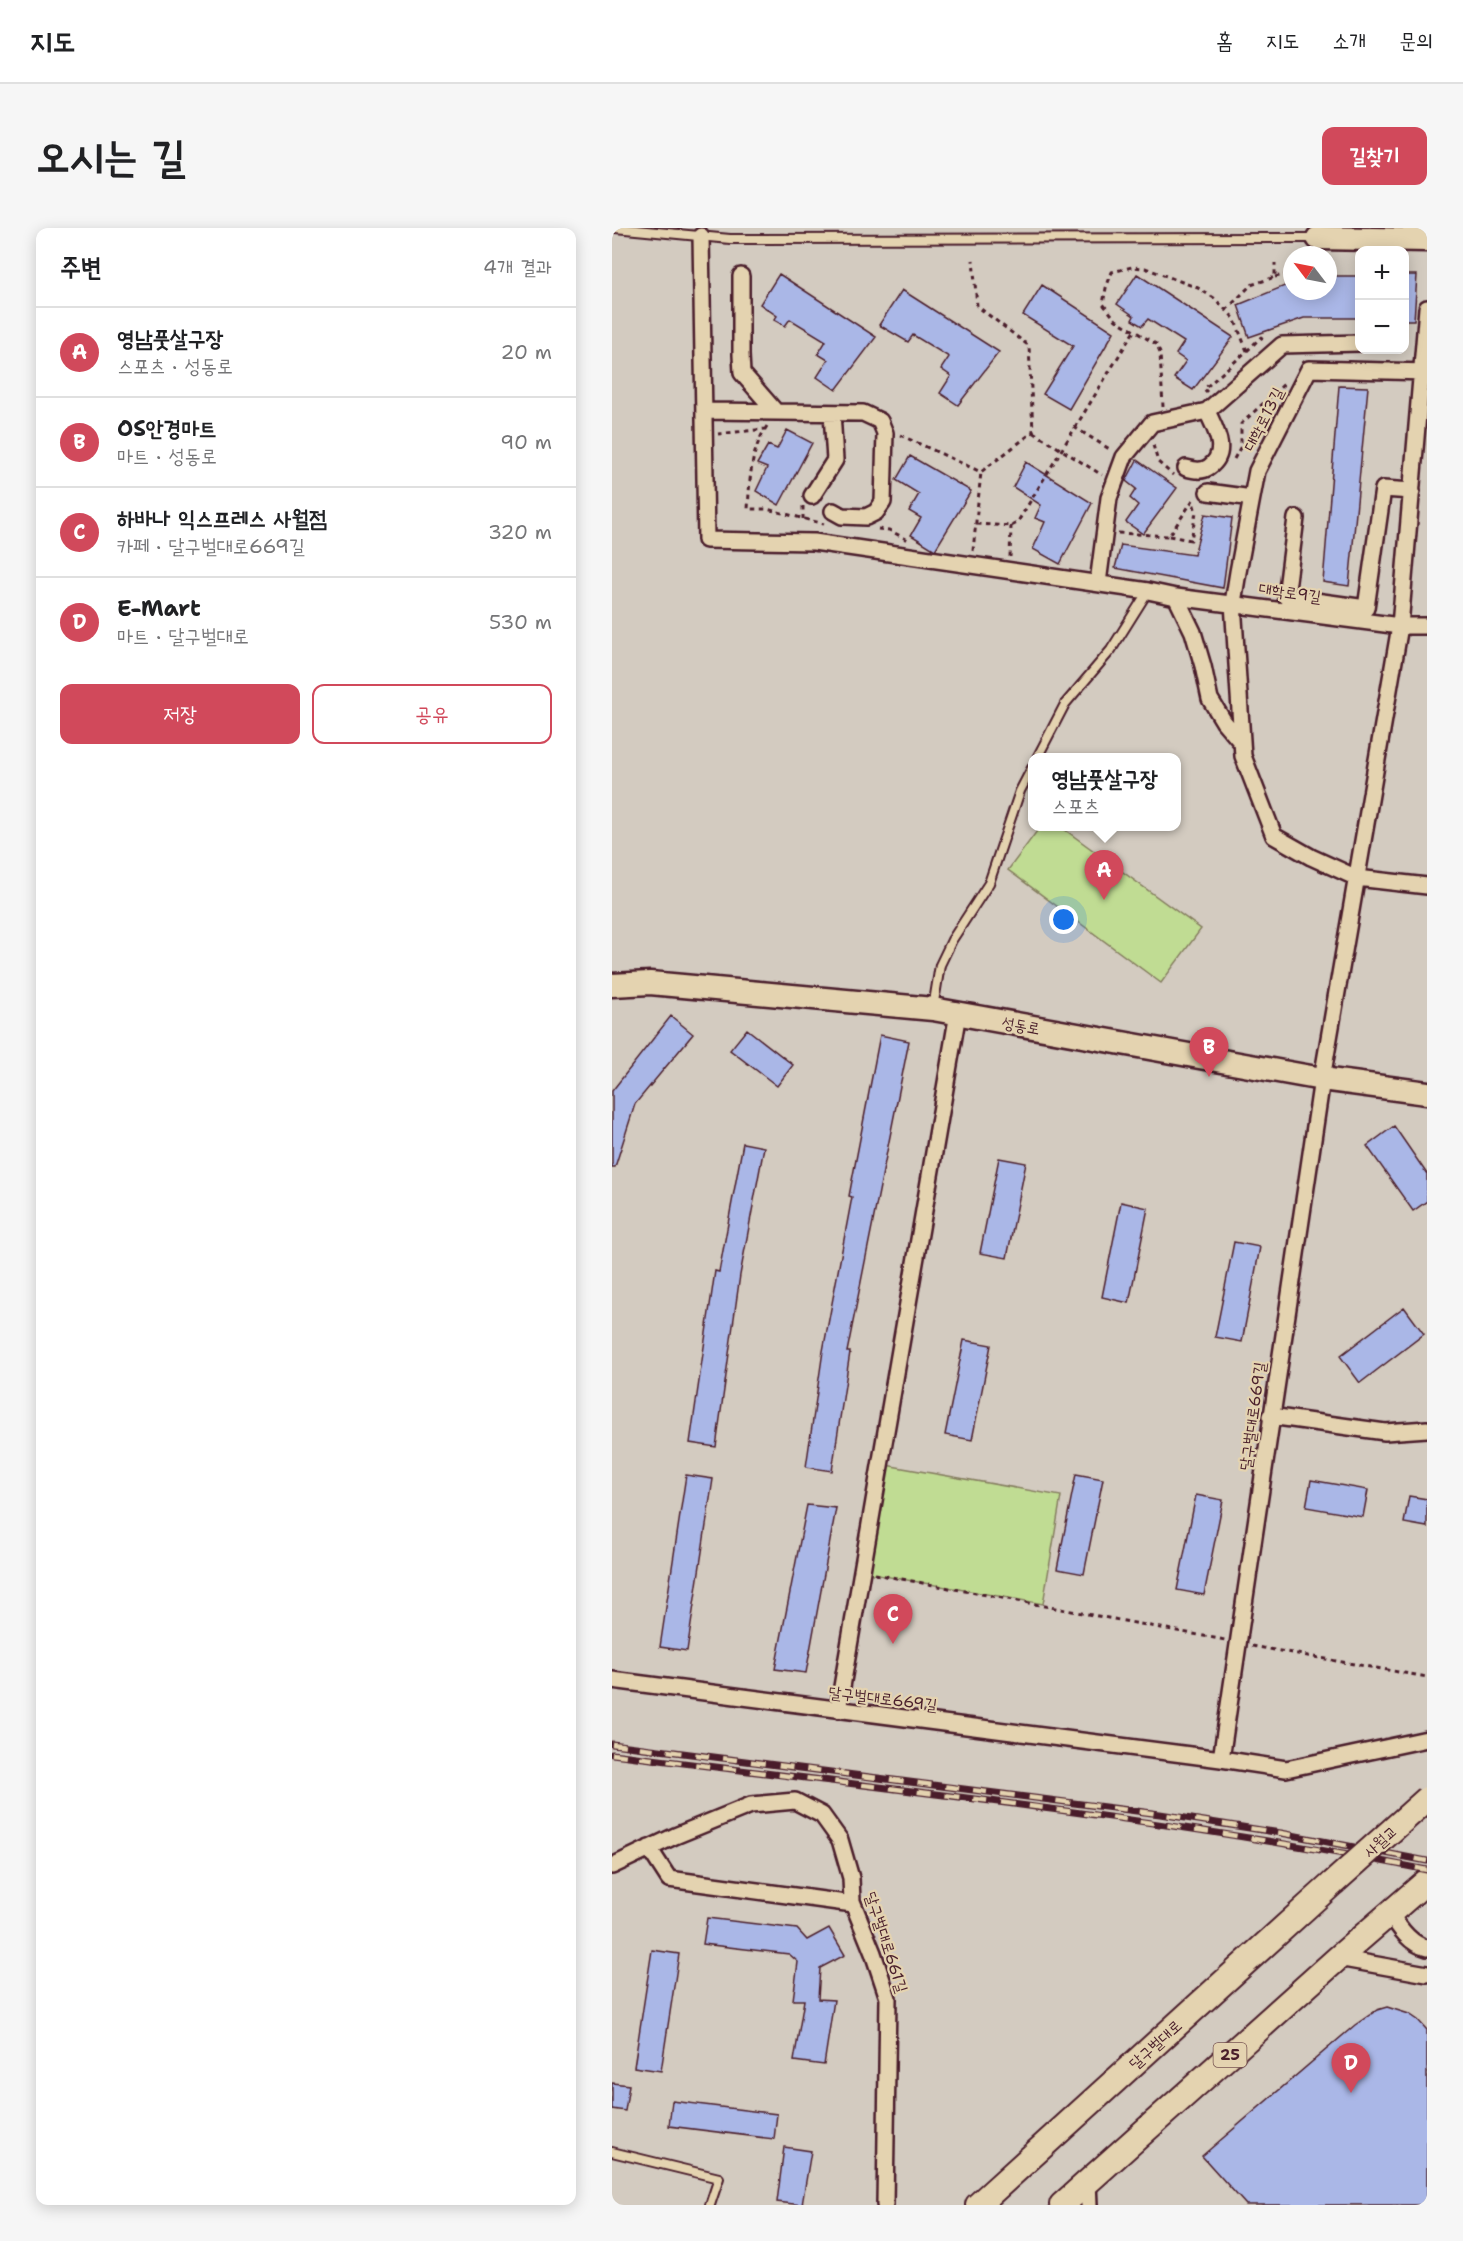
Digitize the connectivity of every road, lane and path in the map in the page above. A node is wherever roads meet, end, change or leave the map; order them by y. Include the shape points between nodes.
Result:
1 (615, 228) edge
2 (701, 236) junction
3 (1318, 238) joint
4 (1427, 240) edge
5 (973, 260) dead end
6 (1275, 263) dead end
7 (1283, 275) edge
8 (741, 276) dead end
9 (1275, 277) junction
10 (1427, 308) edge
11 (1226, 310) junction
12 (1134, 331) junction
13 (1355, 343) edge
14 (1424, 371) edge
15 (1209, 405) junction
16 (704, 411) junction
17 (1163, 411) dead end
18 (776, 412) junction
19 (832, 413) junction
20 (882, 427) junction
21 (1074, 427) junction
22 (765, 429) junction
23 (1033, 432) junction
24 (705, 436) junction
25 (1060, 449) junction
26 (1110, 454) dead end
27 (1106, 465) dead end
28 (1186, 468) dead end
29 (981, 472) junction
30 (1412, 490) junction
31 (1203, 492) joint
32 (808, 498) joint
33 (1252, 498) junction
34 (1193, 501) junction
35 (748, 509) dead end
36 (833, 511) dead end
37 (1296, 518) dead end
38 (803, 519) dead end
39 (976, 524) junction
40 (1011, 526) junction
41 (1105, 532) junction
42 (1169, 536) junction
43 (1010, 560) dead end
44 (972, 565) junction
45 (1098, 583) junction
46 (1148, 591) junction
47 (1176, 597) junction
48 (1233, 603) junction
49 (1400, 626) junction
50 (1427, 626) edge
51 (1242, 743) junction
52 (1040, 753) edge
53 (1028, 776) edge
54 (1357, 878) junction
55 (1427, 886) edge
56 (612, 985) edge
57 (933, 1009) junction
58 (958, 1013) junction
59 (1322, 1079) junction
60 (1427, 1093) edge
61 (1270, 1416) junction
62 (1427, 1428) edge
63 (861, 1572) junction
64 (1238, 1643) junction
65 (1427, 1677) edge
66 (612, 1680) edge
67 (838, 1710) junction
68 (1427, 1739) edge
69 (1221, 1759) junction
70 (1427, 1799) edge
71 (650, 1848) junction
72 (612, 1866) edge
73 (1427, 1881) edge
74 (1333, 1883) joint
75 (853, 1904) junction
76 (1395, 1910) junction
77 (1427, 1948) edge
78 (1338, 1958) junction
79 (1427, 1974) edge
80 (612, 2152) edge
81 (1088, 2193) edge
82 (710, 2205) edge
83 (885, 2205) edge
84 (978, 2205) edge
85 (1062, 2205) edge

1 - 2 lane
2 - 3 lane
2 - 16 street
3 - 4 street
5 - 23 path via 976,306 1029,346
6 - 9 path
7 - 9 path
8 - 18 street via 742,373
9 - 11 path via 1251,285
10 - 14 street, 달구벌대로669길
11 - 12 path via 1198,288 1145,268 1112,272 1103,304 1116,320
11 - 15 path via 1234,318 1247,351 1204,389
12 - 17 path via 1156,344 1160,353
12 - 21 path
13 - 15 street via 1282,345
14 - 30 street, 달구벌대로669길
14 - 33 street, 대학로13길 via 1309,369 1257,471
15 - 28 street via 1221,451 1206,469
15 - 41 street via 1152,423 1124,457 1109,498
16 - 18 street
16 - 24 street
18 - 19 street
18 - 22 path
19 - 20 street via 863,413 880,421
19 - 32 street via 835,460
20 - 29 path
20 - 36 street via 883,502 866,517 842,516
21 - 25 path
21 - 26 path via 1112,451
22 - 24 path
22 - 35 path via 754,449
23 - 25 path
23 - 29 path
24 - 44 street, 대학로9길 via 706,540 814,542
25 - 27 path via 1102,476
25 - 40 path via 1017,524
29 - 39 path
30 - 37 street via 1383,489 1366,608 1286,597
30 - 49 street, 달구벌대로669길
31 - 33 street
31 - 34 path
32 - 38 path
33 - 48 street, 대학로13길
34 - 42 path
34 - 42 path via 1196,512 1191,540
39 - 40 path
39 - 44 path
40 - 43 path
41 - 42 path
41 - 45 street
44 - 45 street, 대학로9길
45 - 46 street, 대학로9길
46 - 47 street, 대학로9길
46 - 52 lane via 1111,650 1065,704
47 - 48 street, 대학로9길
47 - 51 street via 1193,632 1210,699
48 - 49 street, 대학로9길
48 - 51 street, 대학로13길
49 - 50 street, 대학로9길
49 - 54 street, 달구벌대로669길
51 - 54 street, 대학로13길 via 1243,756 1274,836
53 - 57 lane via 989,883 940,965
54 - 55 street, 대학로13길
54 - 59 street, 달구벌대로669길
56 - 57 street, 성동로 via 650,983
57 - 58 street, 성동로
58 - 59 street, 성동로
58 - 63 street
59 - 60 street, 성동로
59 - 61 street, 달구벌대로669길
61 - 62 street via 1385,1432
61 - 64 street, 달구벌대로669길
63 - 64 path
63 - 67 street
64 - 65 path
64 - 69 street, 달구벌대로669길
66 - 67 street, 달구벌대로669길
67 - 69 street, 달구벌대로669길
68 - 69 street, 달구벌대로669길 via 1286,1769
70 - 74 main road, 사월교, bridge
71 - 72 street, 달구벌대로661길
71 - 75 street via 669,1879
71 - 75 street, 달구벌대로661길 via 751,1805 795,1801 822,1815 840,1840
73 - 76 main road, 25
74 - 84 main road, 달구벌대로
75 - 83 street, 달구벌대로661길 via 888,1998
76 - 77 street via 1401,1931
76 - 78 main road, 25
78 - 79 street
78 - 81 main road, 25
80 - 82 lane via 719,2178
81 - 85 main road, 25

